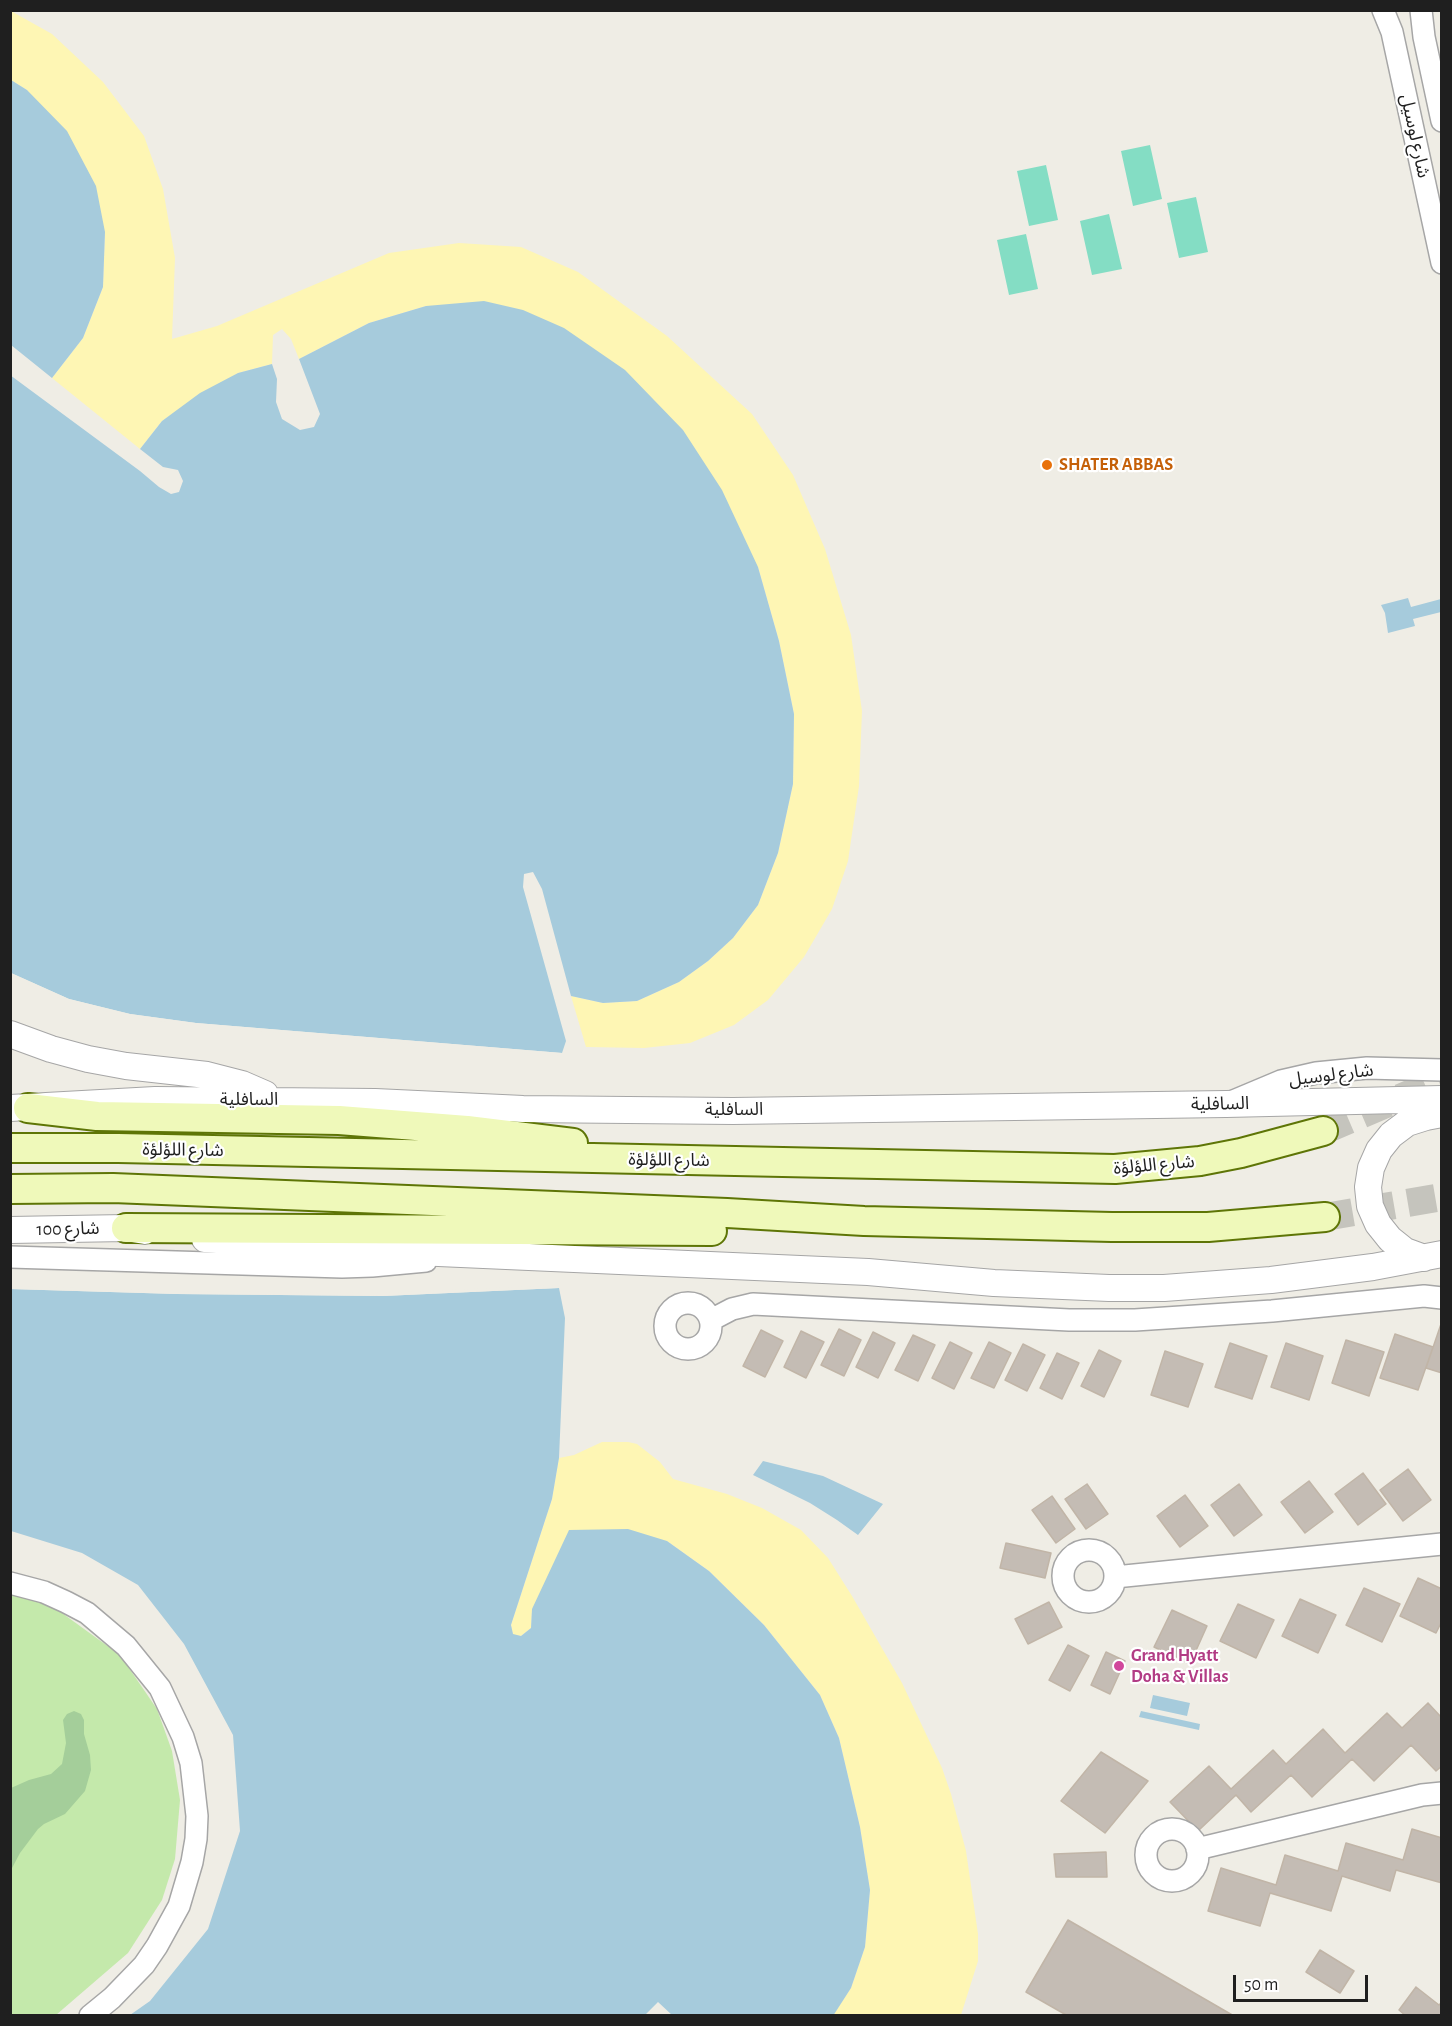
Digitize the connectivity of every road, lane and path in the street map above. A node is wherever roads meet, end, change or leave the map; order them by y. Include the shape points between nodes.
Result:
1 (1383, 10) edge
2 (1421, 10) edge
3 (1442, 121) edge
4 (1442, 263) edge
5 (10, 1034) edge
6 (1442, 1070) edge
7 (1442, 1099) edge
8 (276, 1100) junction
9 (1226, 1104) junction
10 (19, 1108) edge
11 (1442, 1114) edge
12 (1323, 1131) tunnel mouth
13 (10, 1148) edge
14 (765, 1161) junction
15 (10, 1189) edge
16 (1325, 1217) tunnel mouth
17 (864, 1221) junction
18 (126, 1228) junction
19 (10, 1230) edge
20 (462, 1254) junction
21 (1433, 1256) edge
22 (10, 1257) edge
23 (1442, 1298) edge
24 (711, 1320) dead end
25 (1442, 1544) edge
26 (1115, 1577) dead end
27 (10, 1583) edge
28 (1442, 1793) edge
29 (1197, 1849) dead end
30 (90, 2016) edge

1 - 4 street, شارع لوسيل via 1392,32
2 - 3 street
5 - 8 street via 88,1059 225,1079
6 - 9 street, شارع لوسيل via 1367,1068 1316,1073 1281,1081
7 - 9 street, السافلية
8 - 9 street, السافلية via 523,1109 733,1111
8 - 10 street, السافلية via 155,1100
10 - 14 main road via 97,1116 403,1125
11 - 21 street via 1407,1124 1391,1135 1371,1167 1368,1187 1370,1206 1390,1239 1406,1251
12 - 14 main road, شارع اللؤلؤة via 1200,1161 1115,1169
13 - 14 main road, شارع اللؤلؤة
15 - 17 main road via 113,1188
16 - 17 main road via 1208,1227
17 - 18 main road via 824,1230 783,1232
18 - 19 street, شارع 100
18 - 20 street via 228,1242
20 - 21 street via 868,1272 1109,1288 1271,1280 1373,1268
20 - 22 street via 402,1264 342,1267
23 - 24 street via 1424,1296 1135,1320 753,1304
25 - 26 street
27 - 30 street via 44,1592 87,1613 126,1646 164,1696 191,1763 196,1839 179,1906 144,1965
28 - 29 street

